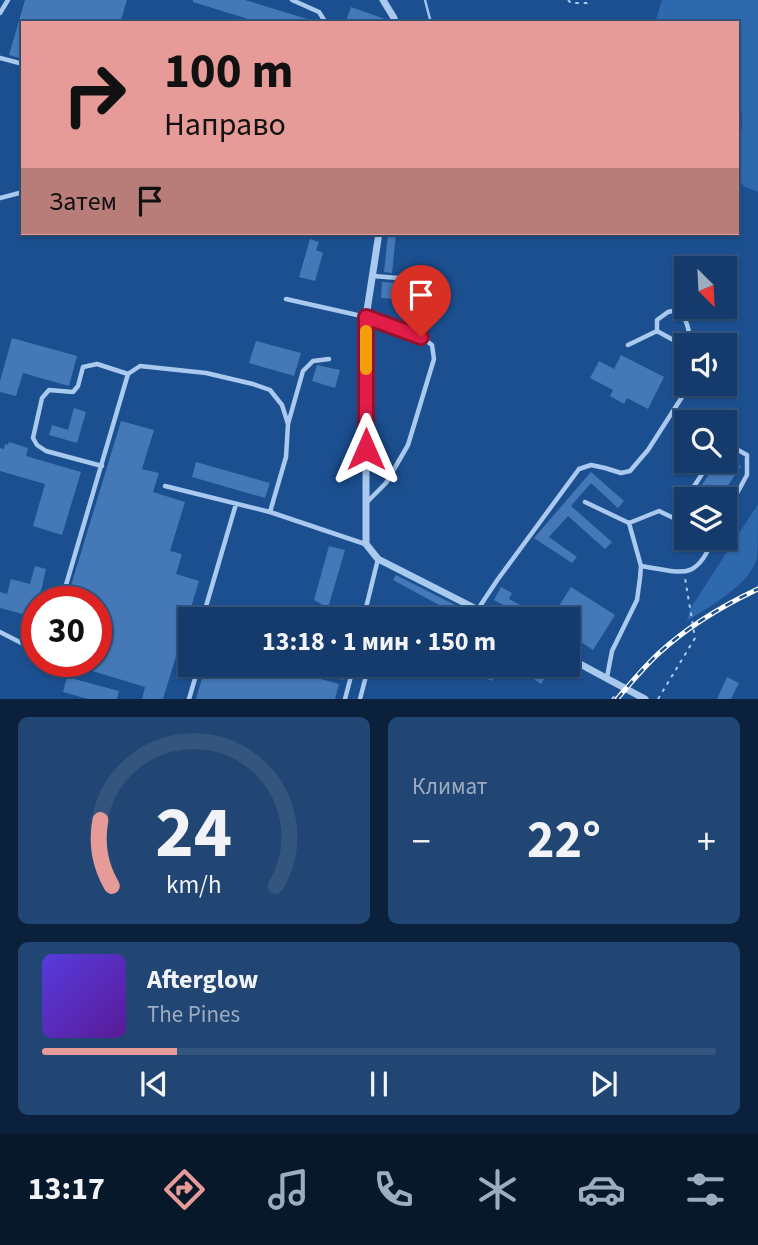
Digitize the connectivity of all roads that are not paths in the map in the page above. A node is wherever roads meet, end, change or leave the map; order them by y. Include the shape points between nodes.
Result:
1 (8, 0) edge
2 (292, 0) edge
3 (383, 0) edge
4 (0, 13) edge
5 (325, 21) edge
6 (395, 21) edge
7 (0, 58) edge
8 (21, 63) edge
9 (21, 193) edge
10 (0, 198) edge
11 (379, 235) edge
12 (373, 276) junction
13 (398, 278) dead end
14 (286, 299) dead end
15 (366, 317) junction
16 (657, 331) junction
17 (690, 333) edge
18 (674, 340) edge
19 (628, 345) dead end
20 (329, 359) dead end
21 (128, 374) junction
22 (683, 396) edge
23 (288, 424) junction
24 (737, 450) edge
25 (102, 466) junction
26 (166, 486) dead end
27 (737, 493) edge
28 (366, 502) junction
29 (585, 502) dead end
30 (236, 504) junction
31 (270, 512) junction
32 (674, 518) edge
33 (629, 523) junction
34 (366, 544) junction
35 (708, 550) edge
36 (378, 559) junction
37 (641, 566) junction
38 (66, 586) edge
39 (206, 607) edge
40 (366, 607) edge
41 (474, 607) edge
42 (479, 607) edge
43 (0, 632) edge
44 (21, 643) edge
45 (580, 664) edge
46 (195, 677) edge
47 (350, 677) edge
48 (366, 677) edge
49 (607, 678) junction
50 (189, 699) edge
51 (345, 699) edge
52 (360, 699) edge
53 (645, 699) edge

1 - 4 lane
2 - 5 lane via 319,12
3 - 6 street
7 - 8 lane
9 - 10 lane
11 - 12 street
12 - 13 lane
12 - 15 street
14 - 15 lane
15 - 28 street
15 - 28 lane via 421,337 432,345 434,359 408,444 386,483
16 - 17 lane via 657,320 677,310
16 - 18 lane
16 - 19 lane
20 - 23 lane via 313,361 303,371
21 - 23 lane via 140,366 253,384 270,390 282,405
21 - 25 lane
21 - 25 lane via 97,364 83,367 73,392 49,390 42,398 33,438 37,445
22 - 42 lane via 630,471 591,465 579,470
23 - 31 lane via 286,457
24 - 27 lane via 747,455 747,475
25 - 38 lane
26 - 30 lane
28 - 34 street
29 - 33 lane
30 - 31 lane
30 - 39 lane
31 - 34 lane
32 - 33 lane via 659,511
33 - 37 lane
34 - 36 street
35 - 37 lane via 699,566 685,573
36 - 40 lane
36 - 41 street
37 - 49 lane via 637,600 612,651
43 - 44 lane
45 - 49 street
46 - 50 lane
47 - 51 lane
48 - 52 lane
49 - 53 street

